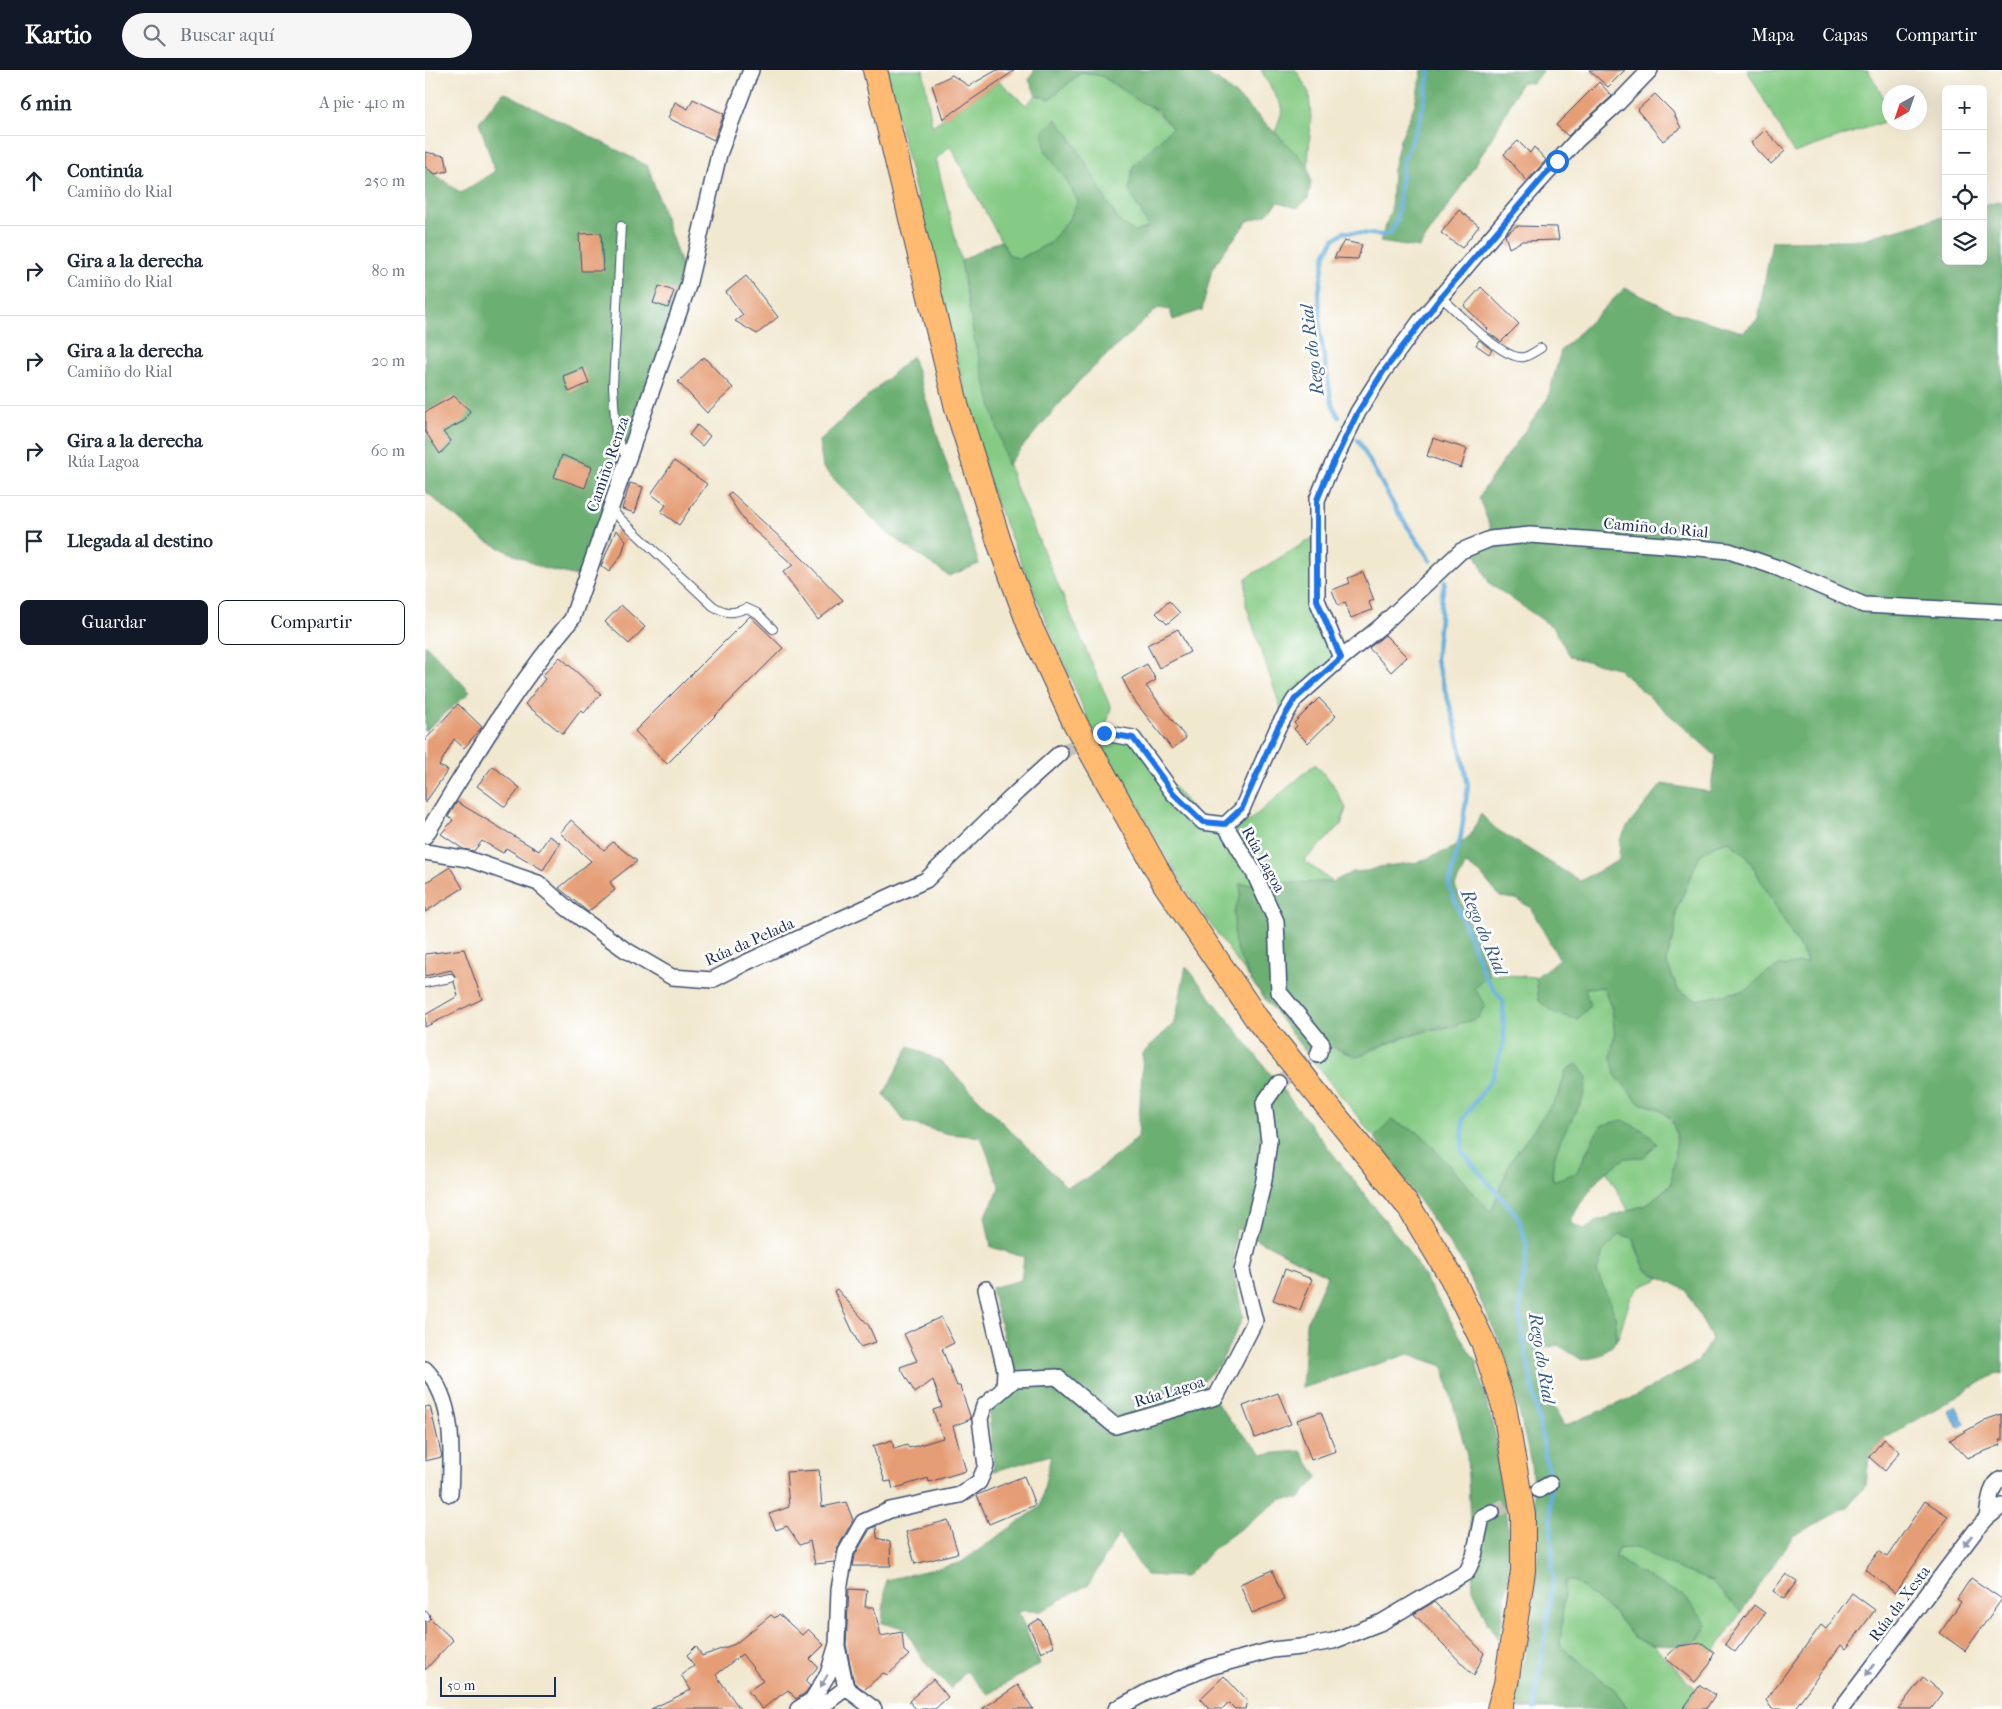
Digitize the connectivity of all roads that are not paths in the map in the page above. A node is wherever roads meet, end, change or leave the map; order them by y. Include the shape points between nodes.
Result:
1 (751, 70) edge
2 (875, 70) edge
3 (1650, 70) edge
4 (621, 226) dead end
5 (1441, 297) junction
6 (1541, 348) dead end
7 (627, 459) junction
8 (610, 509) junction
9 (2002, 612) edge
10 (773, 629) dead end
11 (1341, 658) junction
12 (1104, 733) tunnel mouth
13 (1060, 753) tunnel mouth
14 (1225, 824) junction
15 (425, 836) edge
16 (425, 852) edge
17 (450, 978) dead end
18 (425, 983) edge
19 (1318, 1055) dead end
20 (1278, 1083) tunnel mouth
21 (986, 1289) dead end
22 (425, 1369) edge
23 (1004, 1389) junction
24 (2002, 1479) edge
25 (449, 1494) dead end
26 (2002, 1506) edge
27 (1492, 1512) tunnel mouth
28 (1987, 1518) junction
29 (837, 1644) junction
30 (846, 1688) junction
31 (799, 1709) edge
32 (818, 1709) edge
33 (875, 1709) edge
34 (1116, 1709) edge
35 (1499, 1709) edge
36 (1841, 1709) edge

1 - 7 street, Camiño Renza via 719,154 688,286
2 - 35 main road via 957,408 999,542 1026,615 1075,723 1165,884 1257,1019 1409,1207 1452,1278 1483,1342 1504,1406 1523,1515 1523,1571 1506,1684
3 - 5 street via 1557,161
4 - 7 lane via 613,386 617,436
5 - 6 lane via 1494,345 1509,354 1524,357
5 - 11 street via 1383,372 1358,412 1317,500 1317,600
7 - 8 street, Camiño Renza
8 - 10 lane via 713,606 724,613 747,608
8 - 15 street, Camiño Renza via 572,619 550,644 500,716
9 - 11 street, Camiño do Rial via 1864,605 1729,551 1530,535 1490,539 1461,551 1380,627
11 - 14 street, Camiño do Rial via 1295,699 1278,727 1242,808
12 - 14 street, Rúa Lagoa via 1133,738 1173,793 1203,822
13 - 16 street, Rúa da Pelada via 927,880 712,980 672,977 624,949 537,883 468,859
14 - 19 street, Rúa Lagoa via 1254,873 1276,921 1279,992 1322,1044
17 - 18 lane
20 - 23 street, Rúa Lagoa via 1264,1103 1269,1141 1264,1180 1242,1271 1255,1321 1216,1397 1115,1426 1057,1377 1015,1379
21 - 23 street via 1005,1370
22 - 25 street via 435,1378 449,1419 452,1464
23 - 29 street, Rúa Lagoa via 984,1406 980,1419 986,1466 979,1482 960,1495 890,1510 863,1522 846,1552 839,1589
24 - 28 street, Rúa da Xesta via 1992,1490
26 - 28 street, Rúa da Xesta
27 - 34 street via 1482,1517 1474,1556 1467,1572 1382,1622 1333,1641 1272,1650 1210,1667 1149,1691
28 -> 36 street, Rúa da Xesta
29 - 30 street
29 -> 31 street, Rúa Lagoa via 828,1674 811,1700
30 - 32 street
30 - 33 street

